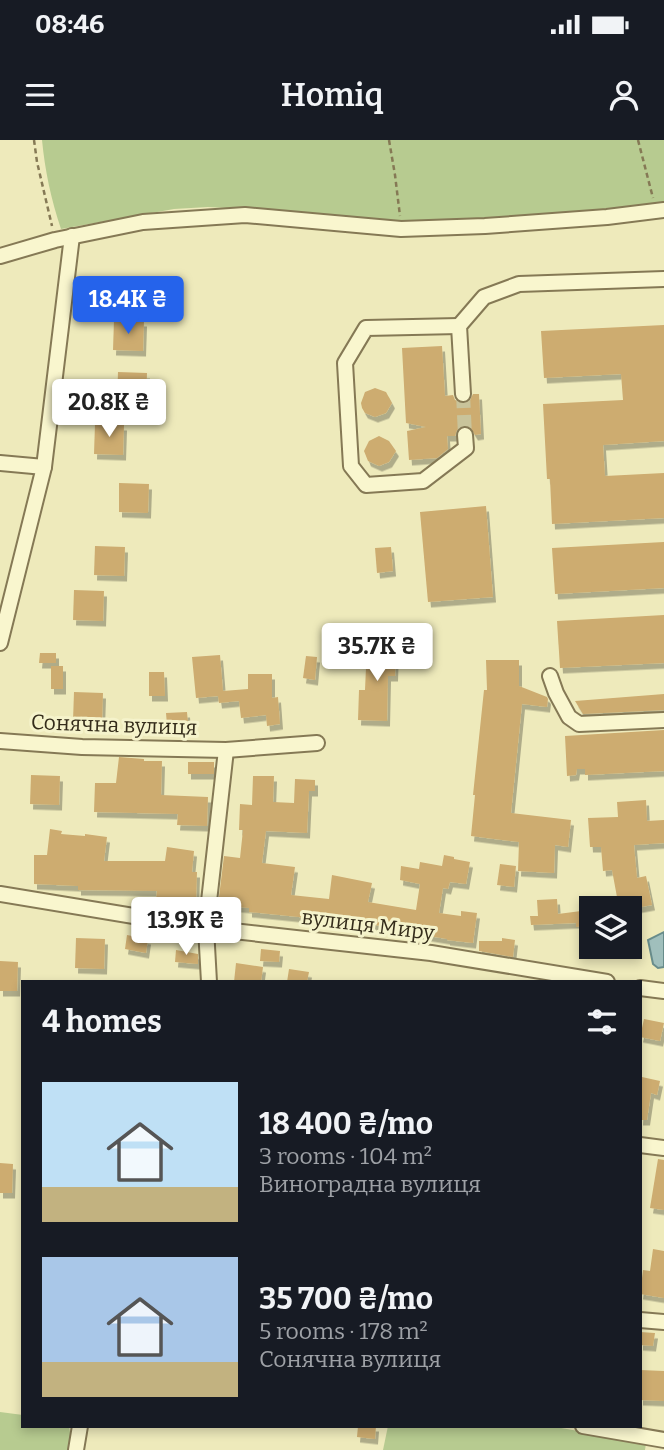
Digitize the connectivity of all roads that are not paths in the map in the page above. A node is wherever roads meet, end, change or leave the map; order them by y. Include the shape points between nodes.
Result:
1 (660, 210) edge
2 (72, 236) junction
3 (0, 256) edge
4 (664, 279) edge
5 (459, 326) junction
6 (463, 394) tunnel mouth
7 (465, 435) tunnel mouth
8 (0, 463) edge
9 (44, 467) junction
10 (0, 643) edge
11 (550, 677) dead end
12 (664, 720) edge
13 (0, 741) edge
14 (317, 743) dead end
15 (226, 750) junction
16 (0, 894) edge
17 (206, 928) junction
18 (209, 980) edge
19 (595, 980) edge
20 (642, 988) edge
21 (664, 991) edge
22 (642, 1145) edge
23 (664, 1148) edge
24 (642, 1320) edge
25 (664, 1322) edge
26 (80, 1428) edge
27 (595, 1428) edge
28 (664, 1440) edge
29 (76, 1450) edge

1 - 2 street via 401,229 245,215 143,222
2 - 3 street
2 - 9 street
4 - 5 street via 519,285 484,297
5 - 6 street
5 - 7 street via 366,328 345,363 351,466 366,485 423,481 466,448
8 - 9 street
9 - 10 street
11 - 12 street via 569,716 579,723
13 - 15 street, Сонячна вулиця
14 - 15 street, Сонячна вулиця
15 - 17 street, Сонячна вулиця
16 - 17 street, вулиця Миру
17 - 18 street, Сонячна вулиця
17 - 19 street, вулиця Миру via 431,953
20 - 21 street
22 - 23 street
24 - 25 street
26 - 29 street
27 - 28 street

